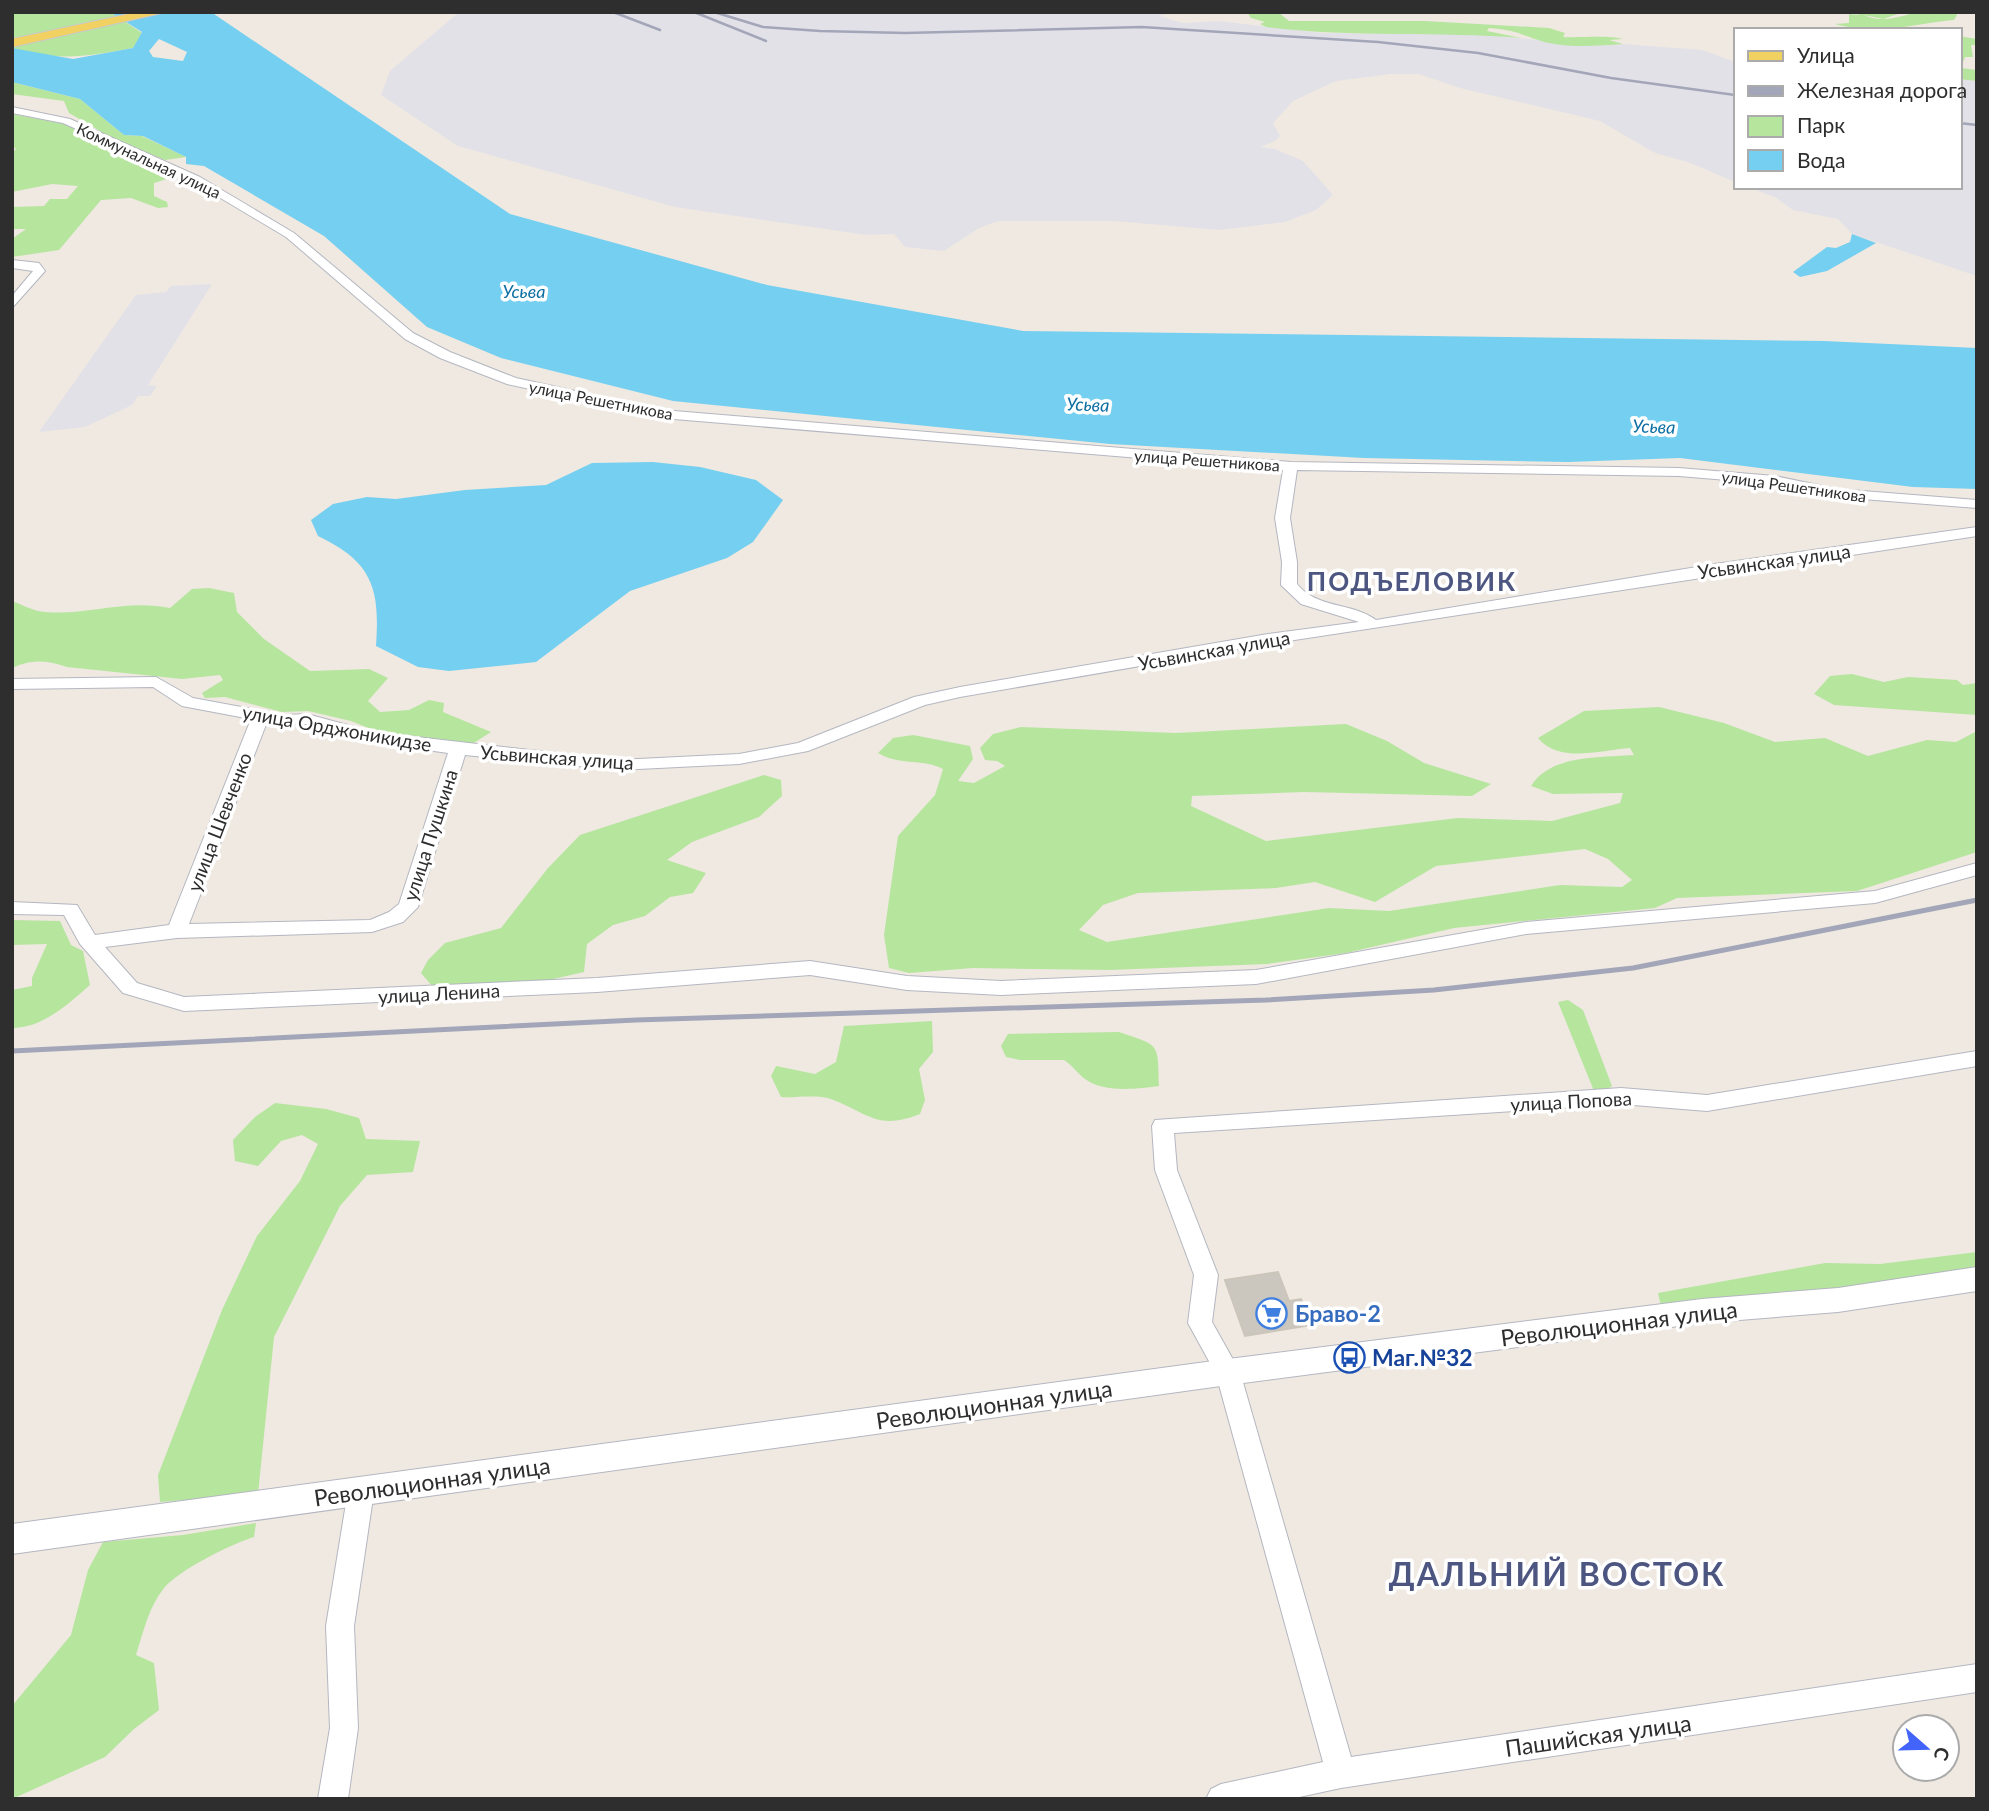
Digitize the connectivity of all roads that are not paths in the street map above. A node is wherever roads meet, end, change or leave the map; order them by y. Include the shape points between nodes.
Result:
1 (159, 12) edge
2 (12, 43) edge
3 (12, 110) edge
4 (12, 264) edge
5 (12, 304) edge
6 (445, 355) joint
7 (1292, 466) junction
8 (1977, 504) edge
9 (1977, 531) edge
10 (1373, 625) junction
11 (12, 684) edge
12 (262, 714) junction
13 (458, 749) junction
14 (1977, 869) edge
15 (12, 908) edge
16 (177, 931) junction
17 (90, 942) junction
18 (1977, 1058) edge
19 (1977, 1279) edge
20 (1228, 1372) junction
21 (361, 1491) junction
22 (12, 1539) edge
23 (1977, 1678) edge
24 (1340, 1773) junction
25 (333, 1799) edge
26 (1221, 1799) edge

1 - 2 main road
3 - 6 street, Коммунальная улица via 66,121 196,179 290,235 409,336
4 - 5 street via 35,267 38,274
6 - 7 street, улица Решетникова via 512,381 662,414
7 - 8 street, улица Решетникова via 1679,472 1775,480 1837,493
7 - 10 street via 1282,524 1293,568 1289,584 1309,604 1354,615
9 - 10 street, Усьвинская улица
10 - 13 street, Усьвинская улица via 960,692 920,701 802,747 739,759 618,765
11 - 12 street, улица Орджоникидзе via 156,682 188,702
12 - 13 street, улица Орджоникидзе
12 - 16 street, улица Шевченко
13 - 16 street, улица Пушкина via 408,907 396,917 372,926
14 - 17 street, улица Ленина via 1875,897 1526,928 1256,977 1001,988 907,983 810,968 597,985 184,1004 130,988
15 - 17 street, улица Ленина via 70,909
16 - 17 street
18 - 20 street, улица Попова via 1707,1103 1621,1096 1163,1126 1166,1170 1206,1275 1200,1323
19 - 20 street, Революционная улица via 1838,1300 1702,1311
20 - 21 street, Революционная улица
20 - 24 street
21 - 22 street, Революционная улица
21 - 25 street via 341,1626 344,1728
23 - 24 street, Пашийская улица
24 - 26 street, Пашийская улица

